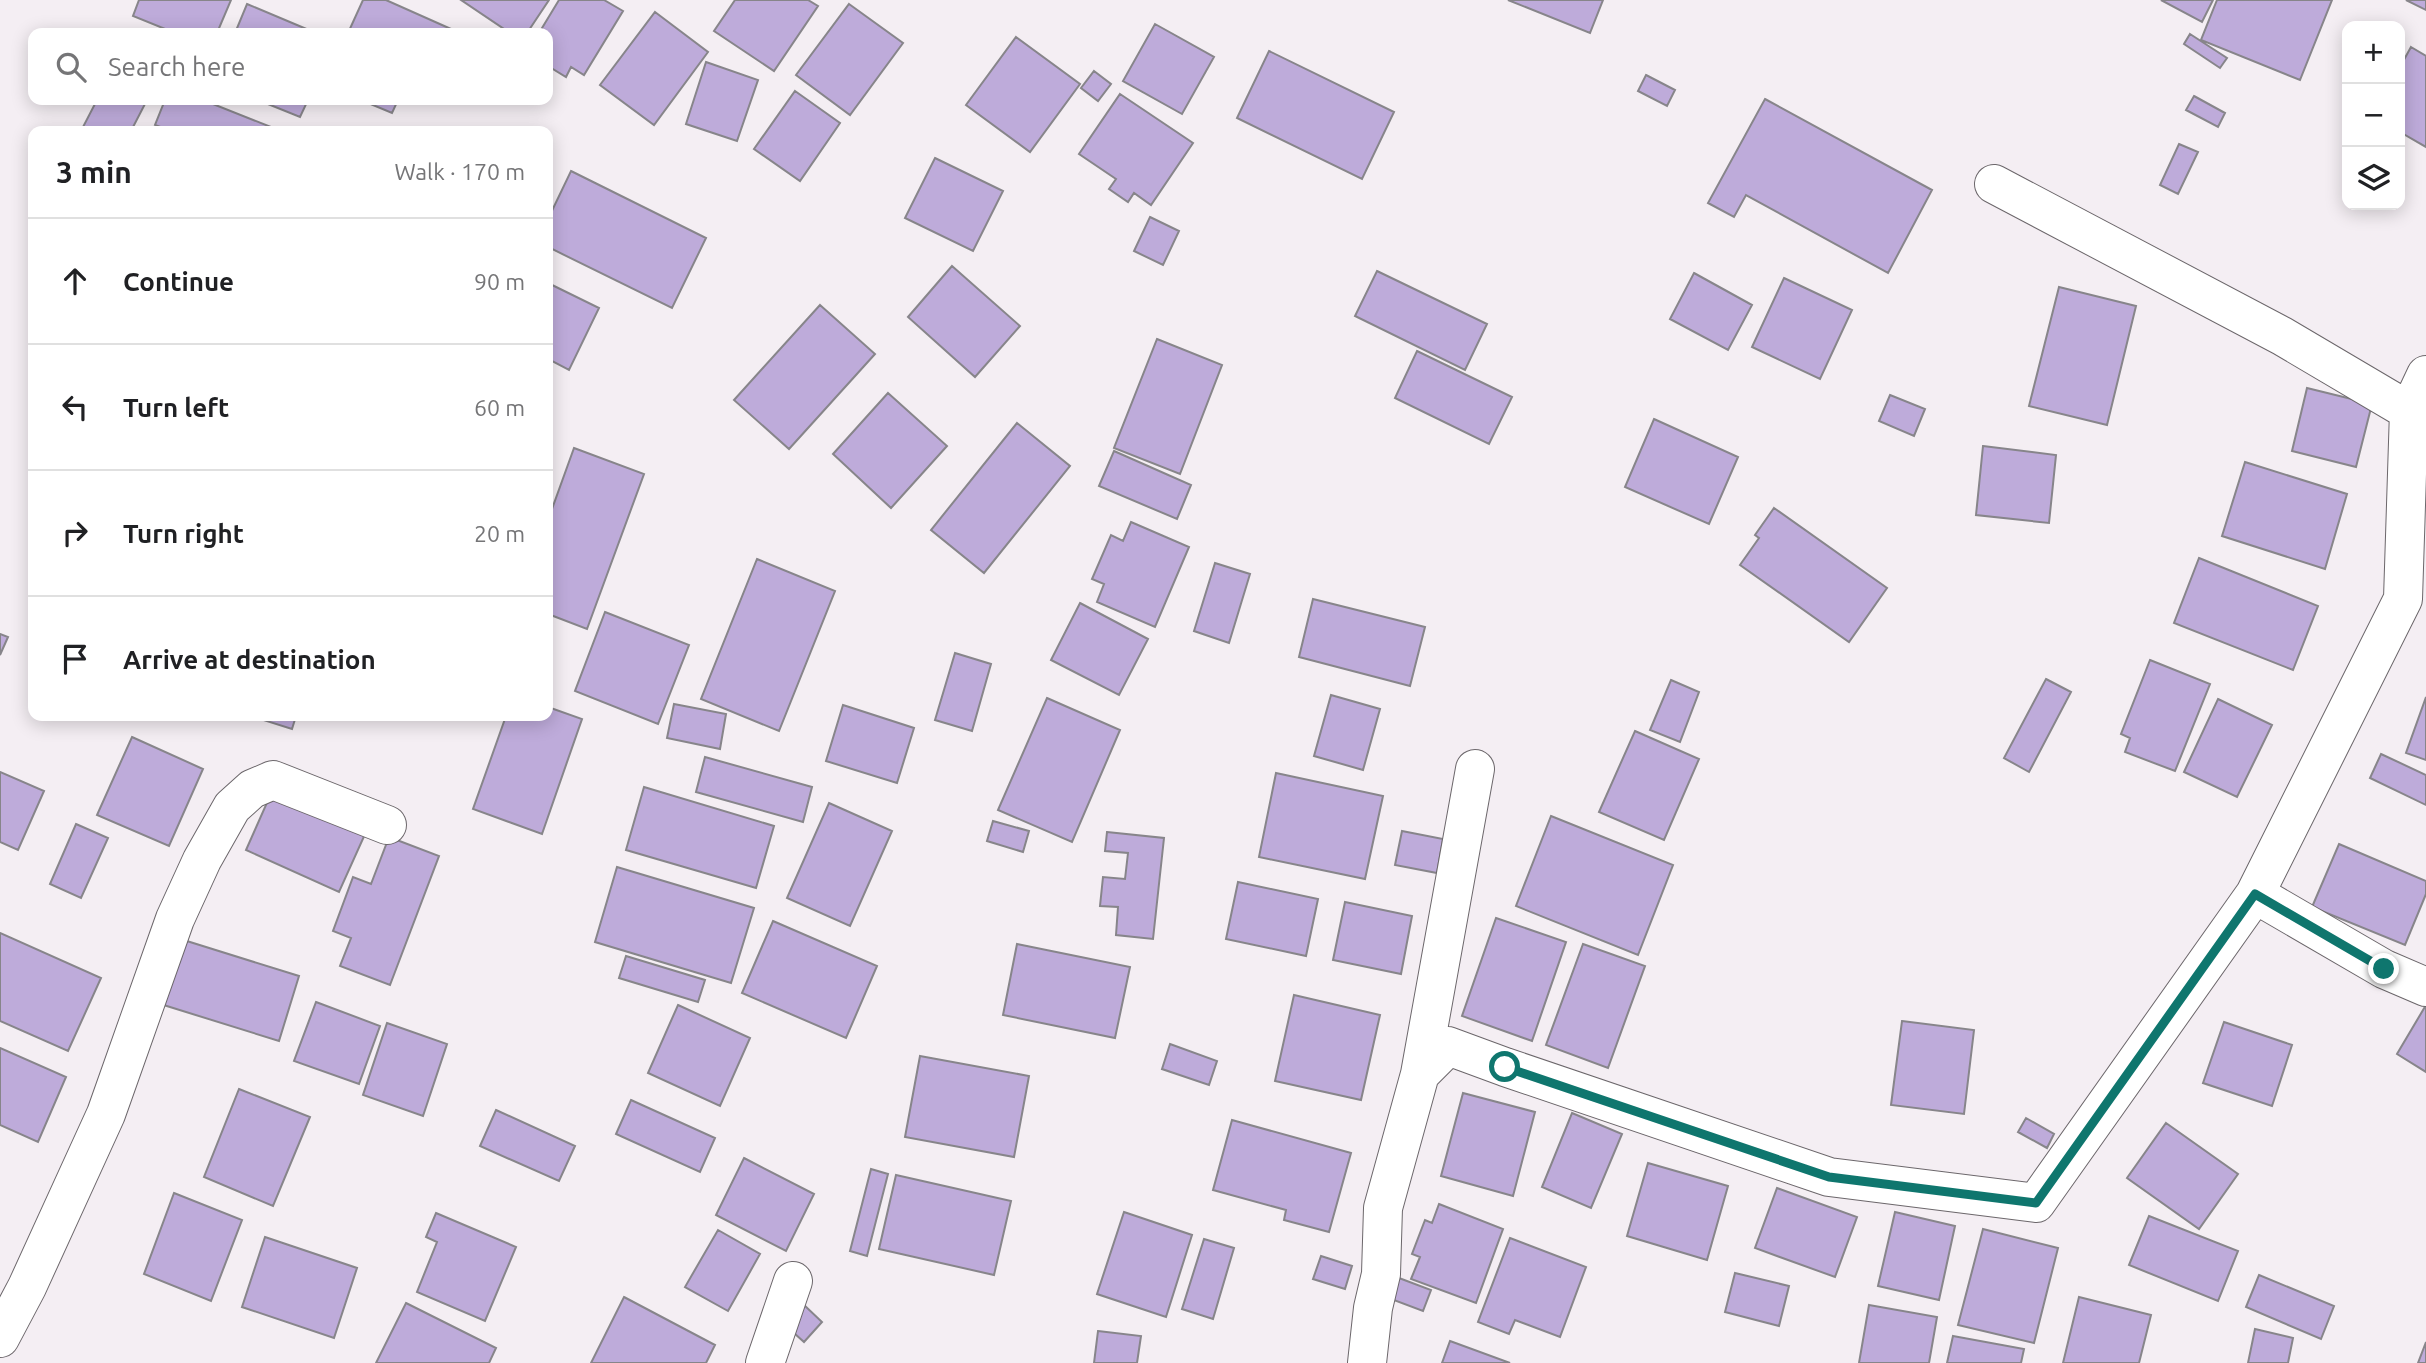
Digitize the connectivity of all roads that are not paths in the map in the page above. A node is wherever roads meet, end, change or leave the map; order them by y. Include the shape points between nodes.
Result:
1 (1994, 184) dead end
2 (2426, 375) edge
3 (2409, 411) junction
4 (1475, 769) dead end
5 (387, 825) dead end
6 (2255, 894) junction
7 (2426, 987) edge
8 (1420, 1074) junction
9 (793, 1281) dead end
10 (0, 1338) edge
11 (765, 1363) edge
12 (1367, 1363) edge

1 - 3 street via 2282,336
2 - 3 street
3 - 6 street via 2403,599
4 - 8 street
5 - 10 street via 273,780 252,789 232,807 186,895 106,1114
6 - 7 street via 2384,969
6 - 8 street via 2036,1203 1829,1177 1448,1046
8 - 12 street via 1383,1208 1381,1274
9 - 11 street

